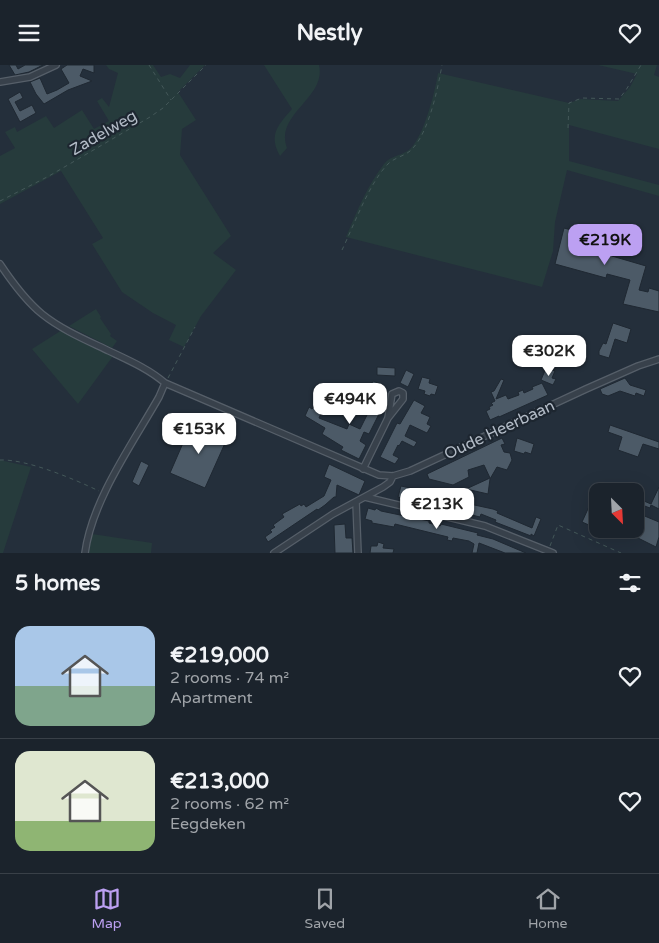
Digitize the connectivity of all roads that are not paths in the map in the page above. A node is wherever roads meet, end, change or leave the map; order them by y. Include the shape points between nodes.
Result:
1 (56, 65) edge
2 (0, 82) edge
3 (0, 264) edge
4 (659, 359) edge
5 (165, 383) junction
6 (388, 418) dead end
7 (363, 469) junction
8 (393, 476) junction
9 (365, 497) junction
10 (356, 502) junction
11 (550, 552) edge
12 (85, 553) edge
13 (274, 553) edge
14 (358, 553) edge

1 - 2 street via 30,77
3 - 5 street via 42,313
4 - 8 street, Oude Heerbaan
5 - 7 street
5 - 12 street via 104,494
6 - 7 street
7 - 8 street
8 - 9 street, Oude Heerbaan via 390,482
9 - 10 street, Oude Heerbaan
9 - 11 street via 485,526
10 - 13 street, Oude Heerbaan
10 - 14 street

